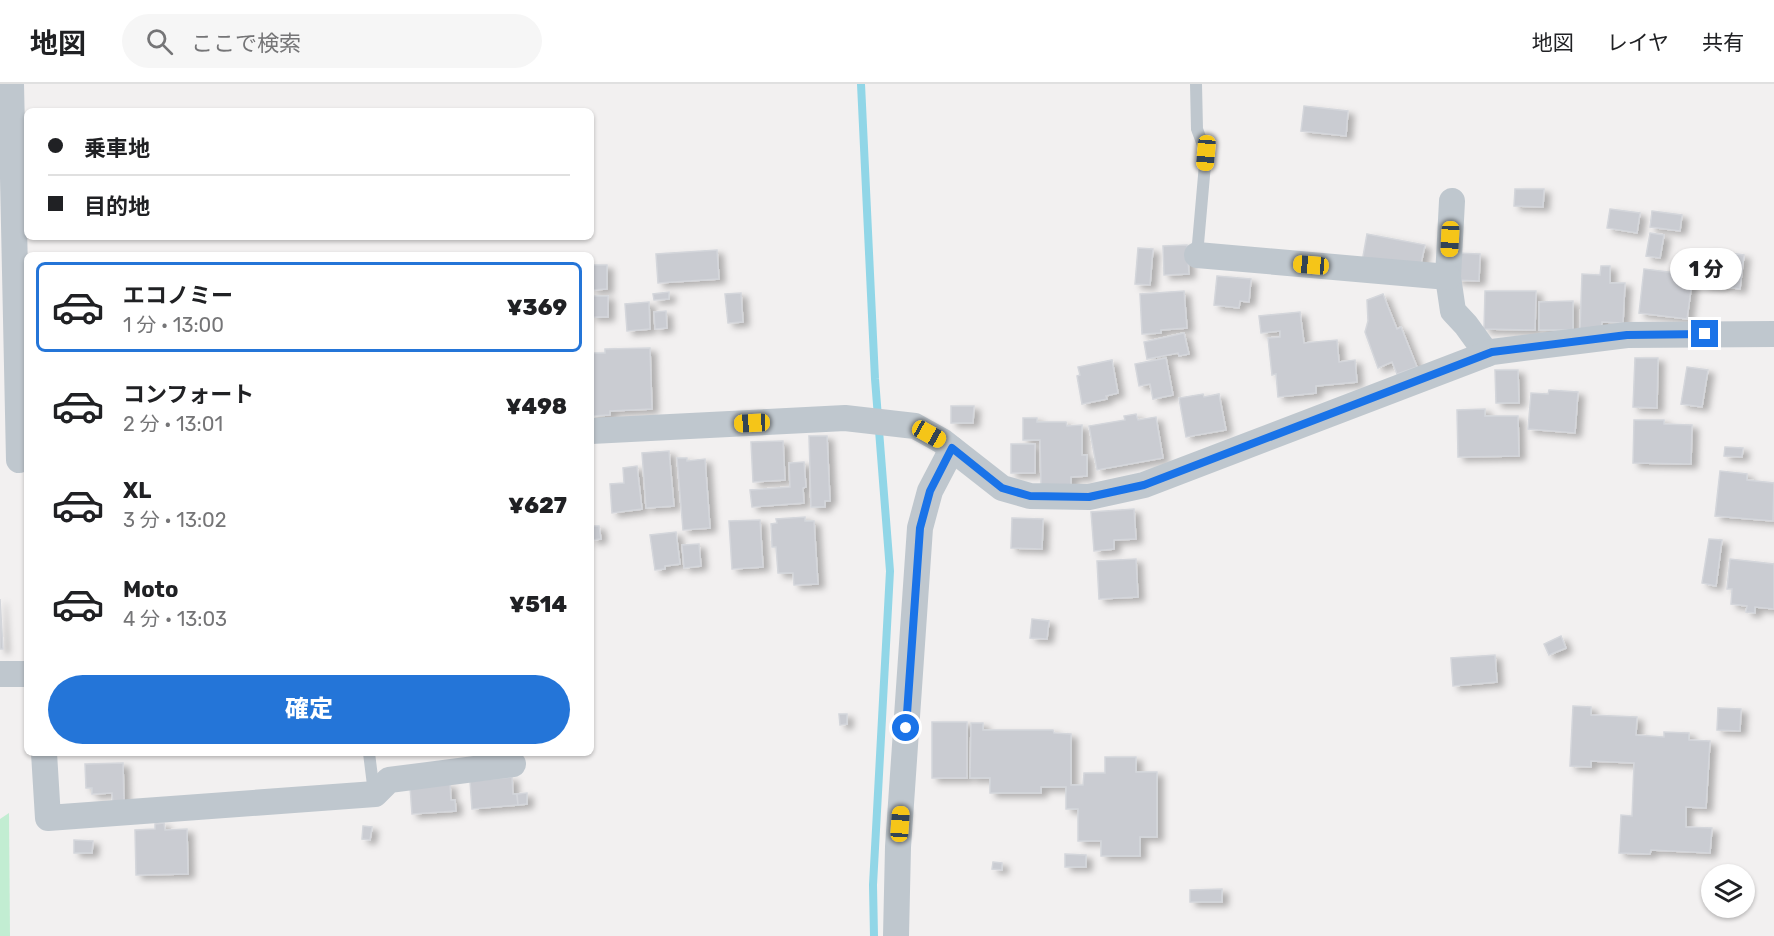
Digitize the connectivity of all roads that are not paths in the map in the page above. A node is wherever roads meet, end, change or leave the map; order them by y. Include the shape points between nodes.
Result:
1 (11, 84) edge
2 (1196, 84) edge
3 (1452, 201) dead end
4 (1197, 255) joint
5 (1448, 277) junction
6 (1774, 333) edge
7 (1487, 354) junction
8 (594, 431) edge
9 (952, 448) junction
10 (15, 460) edge
11 (0, 674) edge
12 (24, 674) edge
13 (44, 756) edge
14 (369, 756) edge
15 (513, 764) dead end
16 (375, 794) junction
17 (896, 936) edge

1 - 10 street
2 - 4 lane via 1197,129 1206,153
3 - 5 street
4 - 5 street
5 - 7 street via 1453,311
6 - 7 street via 1627,335
7 - 9 street via 1144,485 1089,497 1030,496 1002,488
8 - 9 street via 845,418 915,426
9 - 17 street via 930,491 920,528 898,848
11 - 12 street
13 - 16 street via 48,818
14 - 16 lane
15 - 16 street via 390,780

